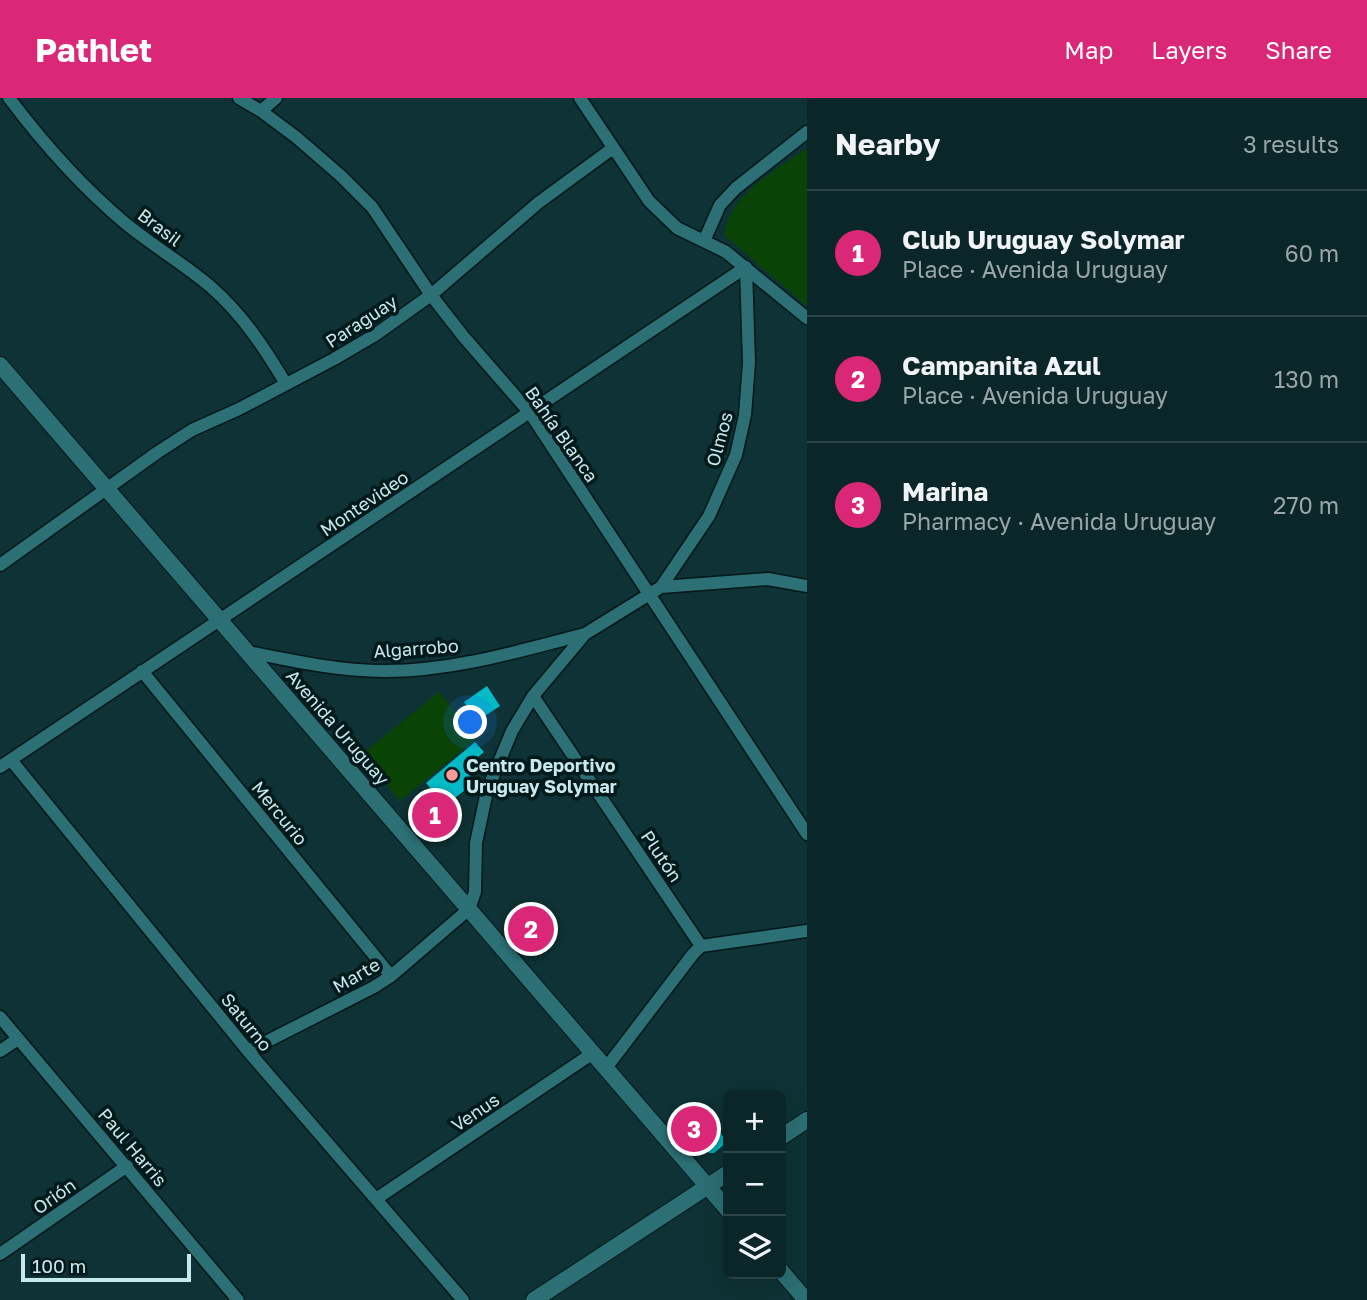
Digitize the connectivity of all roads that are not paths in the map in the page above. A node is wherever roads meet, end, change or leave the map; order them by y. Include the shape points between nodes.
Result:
1 (9, 98) edge
2 (239, 98) edge
3 (276, 98) edge
4 (580, 98) edge
5 (261, 111) junction
6 (807, 132) edge
7 (612, 148) junction
8 (704, 241) junction
9 (746, 267) junction
10 (432, 295) junction
11 (807, 318) edge
12 (0, 365) edge
13 (286, 384) junction
14 (530, 413) junction
15 (107, 489) junction
16 (0, 565) edge
17 (807, 586) edge
18 (655, 590) junction
19 (221, 619) junction
20 (585, 634) junction
21 (248, 652) junction
22 (142, 671) junction
23 (533, 696) junction
24 (6, 763) edge
25 (807, 834) edge
26 (469, 909) junction
27 (807, 931) edge
28 (701, 947) junction
29 (391, 976) junction
30 (0, 1017) edge
31 (18, 1039) junction
32 (0, 1051) edge
33 (248, 1051) junction
34 (593, 1053) junction
35 (606, 1068) junction
36 (807, 1120) edge
37 (786, 1134) edge
38 (127, 1166) junction
39 (723, 1176) edge
40 (708, 1186) junction
41 (376, 1199) junction
42 (723, 1204) edge
43 (0, 1254) edge
44 (786, 1277) edge
45 (236, 1299) edge
46 (463, 1300) edge
47 (534, 1300) edge
48 (806, 1300) edge

1 - 13 street, Brasil via 59,159 124,222 235,310
2 - 5 street, Bahía Blanca
3 - 5 street
4 - 7 street
5 - 10 street, Bahía Blanca via 372,207
6 - 8 street via 736,188 720,205
7 - 8 street via 662,215 677,229
7 - 10 street, Paraguay via 538,203
8 - 9 street
9 - 11 street
9 - 14 street, Montevideo
9 - 18 street, Olmos via 749,363 736,455 709,516
10 - 13 street, Paraguay via 355,347
10 - 14 street, Bahía Blanca
12 - 15 street, Avenida Uruguay
13 - 15 street, Paraguay via 192,430
14 - 18 street, Bahía Blanca
14 - 19 street, Montevideo
15 - 16 street, Paraguay
15 - 19 street, Avenida Uruguay
17 - 18 street via 768,579
18 - 20 street
18 - 25 street, Bahía Blanca
19 - 21 street, Avenida Uruguay
19 - 22 street, Montevideo
20 - 21 street, Algarrobo via 478,660 384,671
20 - 23 street
21 - 26 street, Avenida Uruguay
22 - 24 street, Montevideo
22 - 29 street, Mercurio
23 - 26 street via 512,731 487,791
23 - 28 street, Plutón
24 - 33 street, Saturno
26 - 29 street, Marte
26 - 34 street, Avenida Uruguay
27 - 28 street
28 - 35 street
29 - 33 street, Marte
30 - 31 street, Paul Harris
31 - 32 street
31 - 38 street, Paul Harris
33 - 41 street, Saturno
34 - 35 street, Avenida Uruguay
34 - 41 street, Venus
35 - 40 street, Avenida Uruguay
36 - 37 street
38 - 43 street, Orión
38 - 45 street, Paul Harris
39 - 40 street
40 - 42 street, Avenida Uruguay
40 - 47 street
41 - 46 street, Saturno
44 - 48 street

